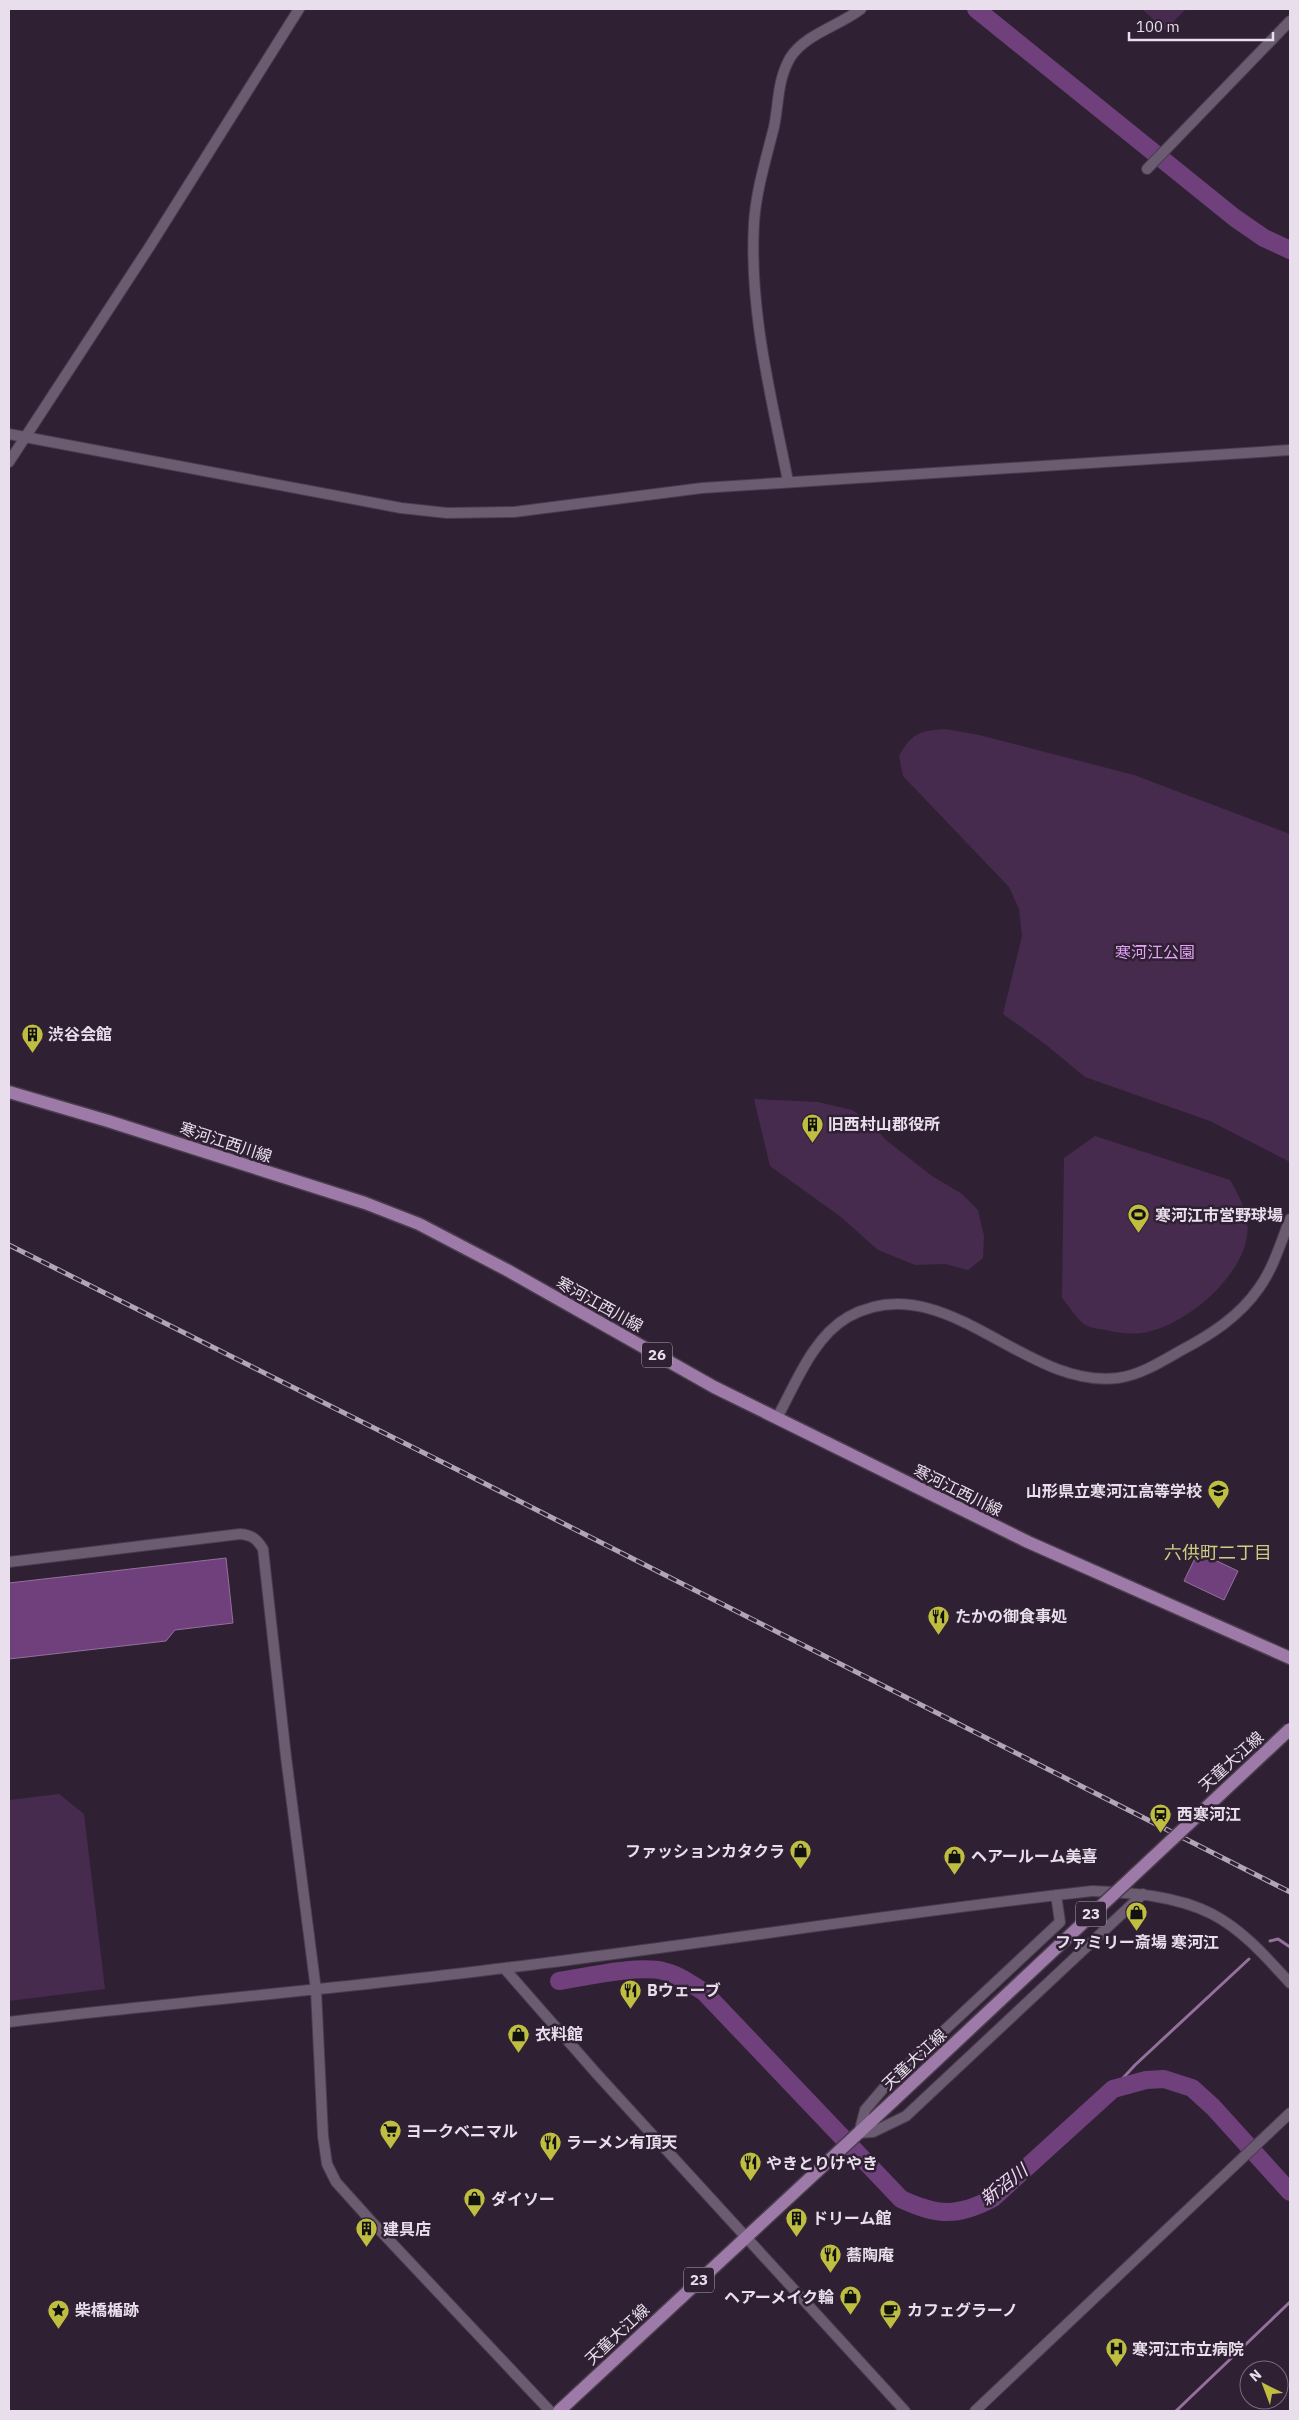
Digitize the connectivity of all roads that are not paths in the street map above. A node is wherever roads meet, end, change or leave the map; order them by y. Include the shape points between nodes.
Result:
1 (299, 9) edge
2 (861, 9) edge
3 (1290, 21) edge
4 (1147, 169) dead end
5 (9, 434) edge
6 (25, 437) junction
7 (1290, 450) edge
8 (9, 462) edge
9 (788, 481) junction
10 (9, 1092) edge
11 (1290, 1219) edge
12 (777, 1418) junction
13 (9, 1562) edge
14 (1290, 1658) edge
15 (1290, 1730) edge
16 (1143, 1894) junction
17 (1056, 1895) junction
18 (504, 1968) junction
19 (1290, 1980) edge
20 (316, 1990) junction
21 (9, 2022) edge
22 (1290, 2113) edge
23 (856, 2136) junction
24 (746, 2236) junction
25 (550, 2411) edge
26 (559, 2411) edge
27 (905, 2411) edge
28 (975, 2411) edge

1 - 6 street
2 - 9 street via 802,44 791,58 779,84 778,110 754,221 754,294
3 - 4 street
5 - 6 street
6 - 8 street
6 - 9 street via 401,508 447,513 514,512 702,488
7 - 9 street
10 - 12 main road, 寒河江西川線 / 26 via 108,1120 365,1203 419,1224 714,1387
11 - 12 street via 1260,1287 1244,1307 1220,1328 1140,1372 1118,1378 1076,1374 1050,1365 962,1321 933,1310 894,1304 862,1310 832,1330 808,1362
12 - 14 main road, 寒河江西川線 / 26 via 1028,1542
13 - 20 street via 240,1534 258,1540 263,1549
15 - 23 main road, 天童大江線 / 23, bridge
16 - 17 street via 1092,1891
16 - 19 street via 1212,1914 1245,1937
16 - 23 street via 906,2116 873,2132
17 - 18 street
17 - 23 street via 1060,1922 888,2083 865,2110
18 - 20 street
18 - 24 street
20 - 21 street
20 - 25 street via 323,2136 330,2173
22 - 28 street
23 - 24 main road, 天童大江線 / 23
24 - 26 main road, 天童大江線 / 23
24 - 27 street

